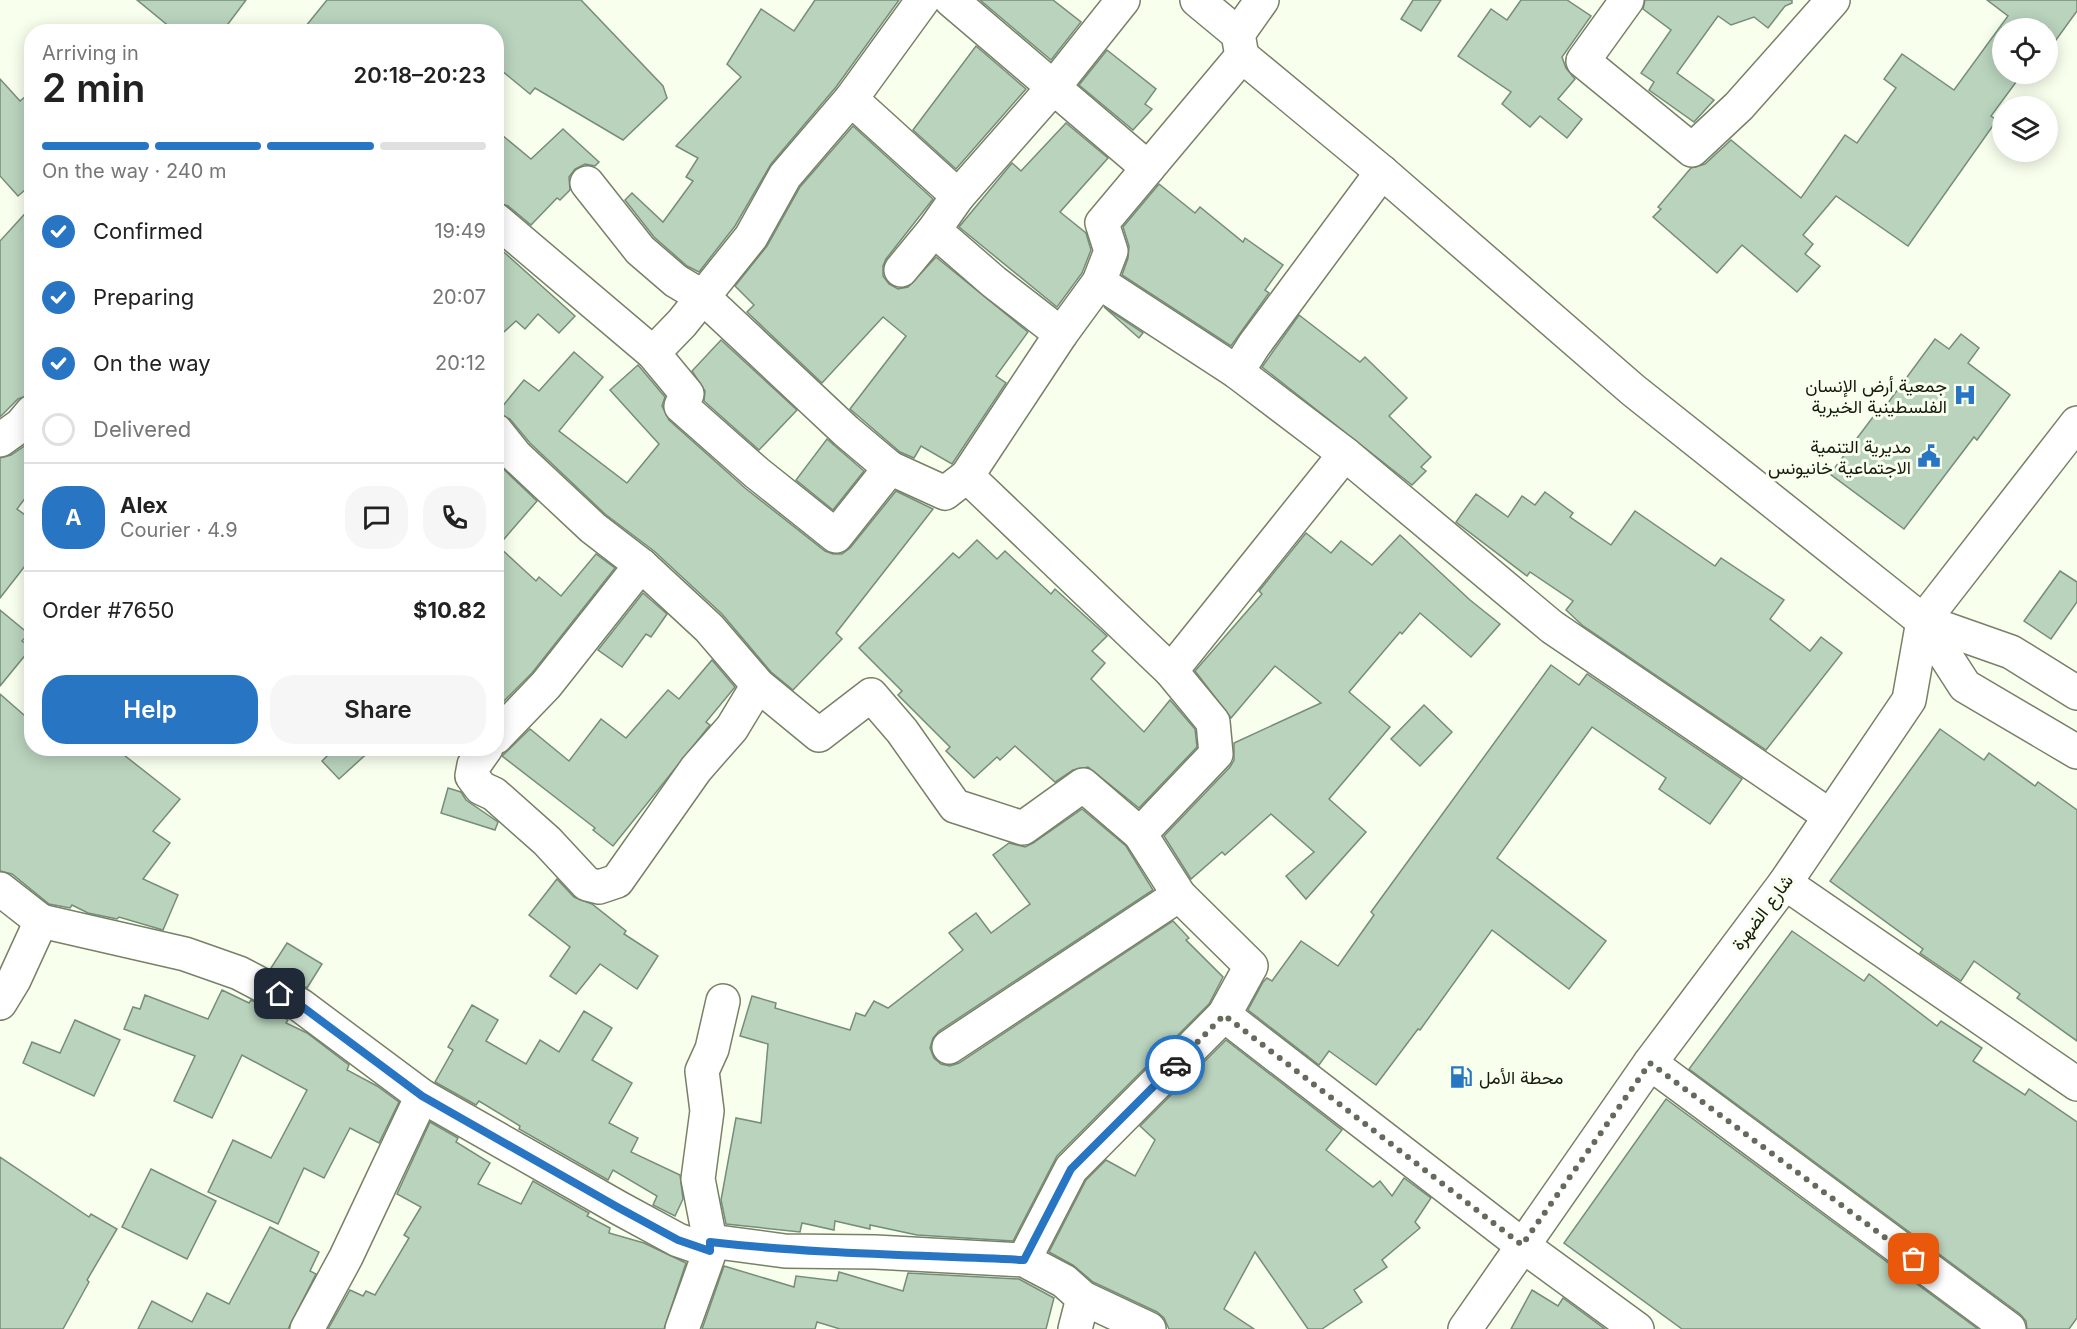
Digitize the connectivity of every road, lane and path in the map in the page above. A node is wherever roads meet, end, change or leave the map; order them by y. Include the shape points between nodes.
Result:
1 (923, 0) edge
2 (951, 0) edge
3 (1123, 0) edge
4 (1197, 0) edge
5 (1262, 0) edge
6 (1627, 0) edge
7 (1833, 0) edge
8 (1240, 45) junction
9 (1053, 89) junction
10 (851, 99) junction
11 (1148, 168) junction
12 (1382, 172) junction
13 (587, 183) dead end
14 (958, 196) junction
15 (504, 227) edge
16 (934, 231) junction
17 (901, 270) dead end
18 (1099, 282) junction
19 (704, 297) junction
20 (1061, 334) junction
21 (653, 353) junction
22 (1237, 372) junction
23 (24, 421) edge
24 (2077, 423) edge
25 (0, 440) edge
26 (504, 441) edge
27 (1345, 454) junction
28 (891, 468) junction
29 (967, 476) junction
30 (641, 565) junction
31 (1923, 621) junction
32 (1171, 671) junction
33 (758, 685) junction
34 (2077, 693) edge
35 (504, 729) edge
36 (2077, 752) edge
37 (480, 756) edge
38 (1830, 816) junction
39 (1140, 834) junction
40 (1785, 883) junction
41 (0, 889) edge
42 (1179, 895) junction
43 (41, 921) junction
44 (723, 1001) dead end
45 (0, 1003) edge
46 (1224, 1015) junction
47 (950, 1047) dead end
48 (1650, 1063) junction
49 (2077, 1084) edge
50 (422, 1096) junction
51 (1522, 1245) junction
52 (710, 1246) junction
53 (1024, 1260) junction
54 (1083, 1298) junction
55 (307, 1329) edge
56 (682, 1329) edge
57 (1075, 1329) edge
58 (1149, 1329) edge
59 (1465, 1329) edge
60 (1637, 1329) edge
61 (2009, 1329) edge

1 - 10 street
2 - 9 street
3 - 9 street
4 - 8 street
5 - 8 street
6 - 7 street via 1583,61 1692,150 1738,106
8 - 11 street
8 - 12 street
9 - 11 street
9 - 14 street
10 - 14 street
10 - 19 street via 785,176 751,237
11 - 18 street via 1102,223 1111,251
12 - 22 street
12 - 31 street via 1633,390
13 - 19 street via 640,250 676,281
14 - 16 street
15 - 21 street
16 - 17 street
16 - 20 street
18 - 20 street
18 - 22 street
19 - 21 street
19 - 28 street via 846,431
20 - 29 street
21 - 28 street via 687,394 681,406 836,536
22 - 27 street
23 - 25 street
24 - 31 street, شارع الضهرة
26 - 30 street via 593,528
27 - 32 street
27 - 38 street via 1552,627
28 - 29 street via 945,493
29 - 32 street
30 - 33 street via 709,628
30 - 35 street via 546,685
31 - 34 street via 2011,652
31 - 36 street via 1965,686
31 - 38 street, شارع الضهرة via 1909,700
32 - 39 street via 1213,722 1216,754
33 - 37 street via 732,728 696,769 617,881 599,887 587,884 548,841 476,782 472,776
33 - 39 street via 819,735 871,695 955,806 1023,828 1083,785
38 - 40 street, شارع الضهرة
39 - 42 street
40 - 48 street, شارع الضهرة
40 - 49 street
41 - 43 street
42 - 46 street via 1251,966
42 - 47 street
43 - 45 street
43 - 50 street via 185,954 239,973 300,1005
44 - 52 street via 712,1049 702,1071 707,1111 698,1179
46 - 51 street
46 - 53 street via 1071,1169
48 - 51 street, شارع الضهرة
48 - 61 street
50 - 52 street via 678,1240
50 - 55 street via 346,1257
51 - 59 street, شارع الضهرة
51 - 60 street
52 - 53 street
52 - 56 street
53 - 54 street via 1064,1281
54 - 57 street
54 - 58 street

